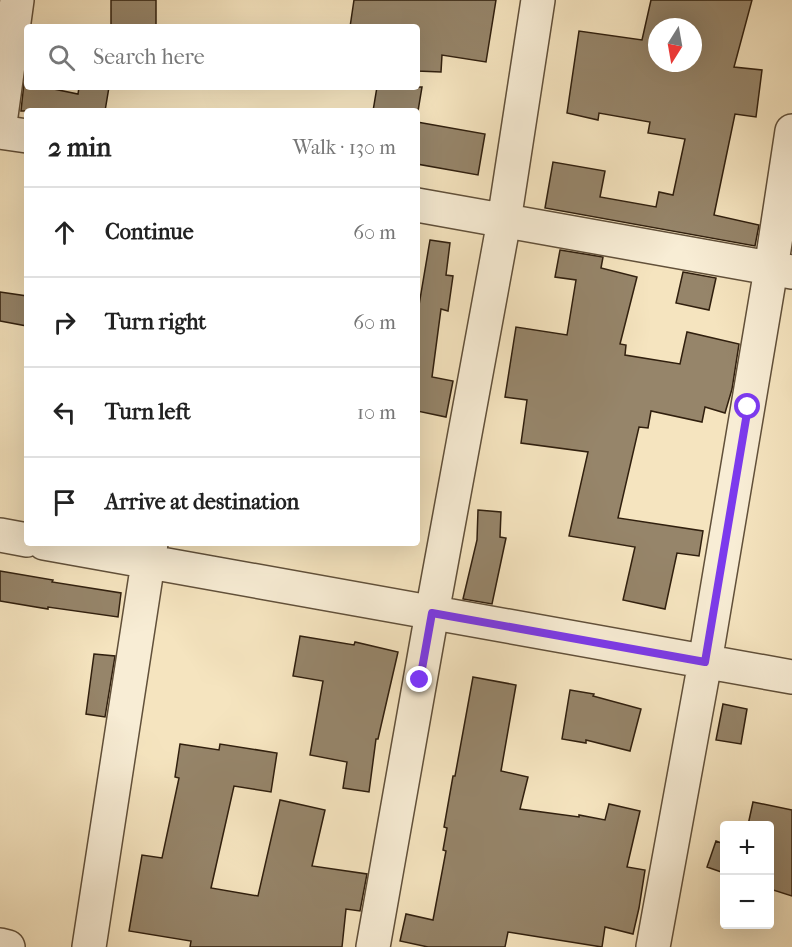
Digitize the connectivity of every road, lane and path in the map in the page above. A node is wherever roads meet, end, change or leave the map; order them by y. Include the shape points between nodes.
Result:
1 (538, 0) edge
2 (11, 3) edge
3 (0, 123) edge
4 (792, 131) edge
5 (0, 132) edge
6 (24, 136) edge
7 (420, 206) edge
8 (504, 221) junction
9 (781, 271) edge
10 (0, 535) edge
11 (24, 539) edge
12 (79, 546) edge
13 (149, 552) edge
14 (432, 613) junction
15 (705, 662) junction
16 (792, 677) edge
17 (0, 945) edge
18 (8, 947) edge
19 (88, 947) edge
20 (373, 947) edge
21 (653, 947) edge

1 - 8 street
2 - 3 street
4 - 9 street
5 - 6 street
7 - 8 street
8 - 9 street
8 - 14 street
9 - 15 street
10 - 11 street
12 - 13 street
13 - 14 street
13 - 19 street
14 - 15 street
14 - 20 street
15 - 16 street
15 - 21 street
17 - 18 street

